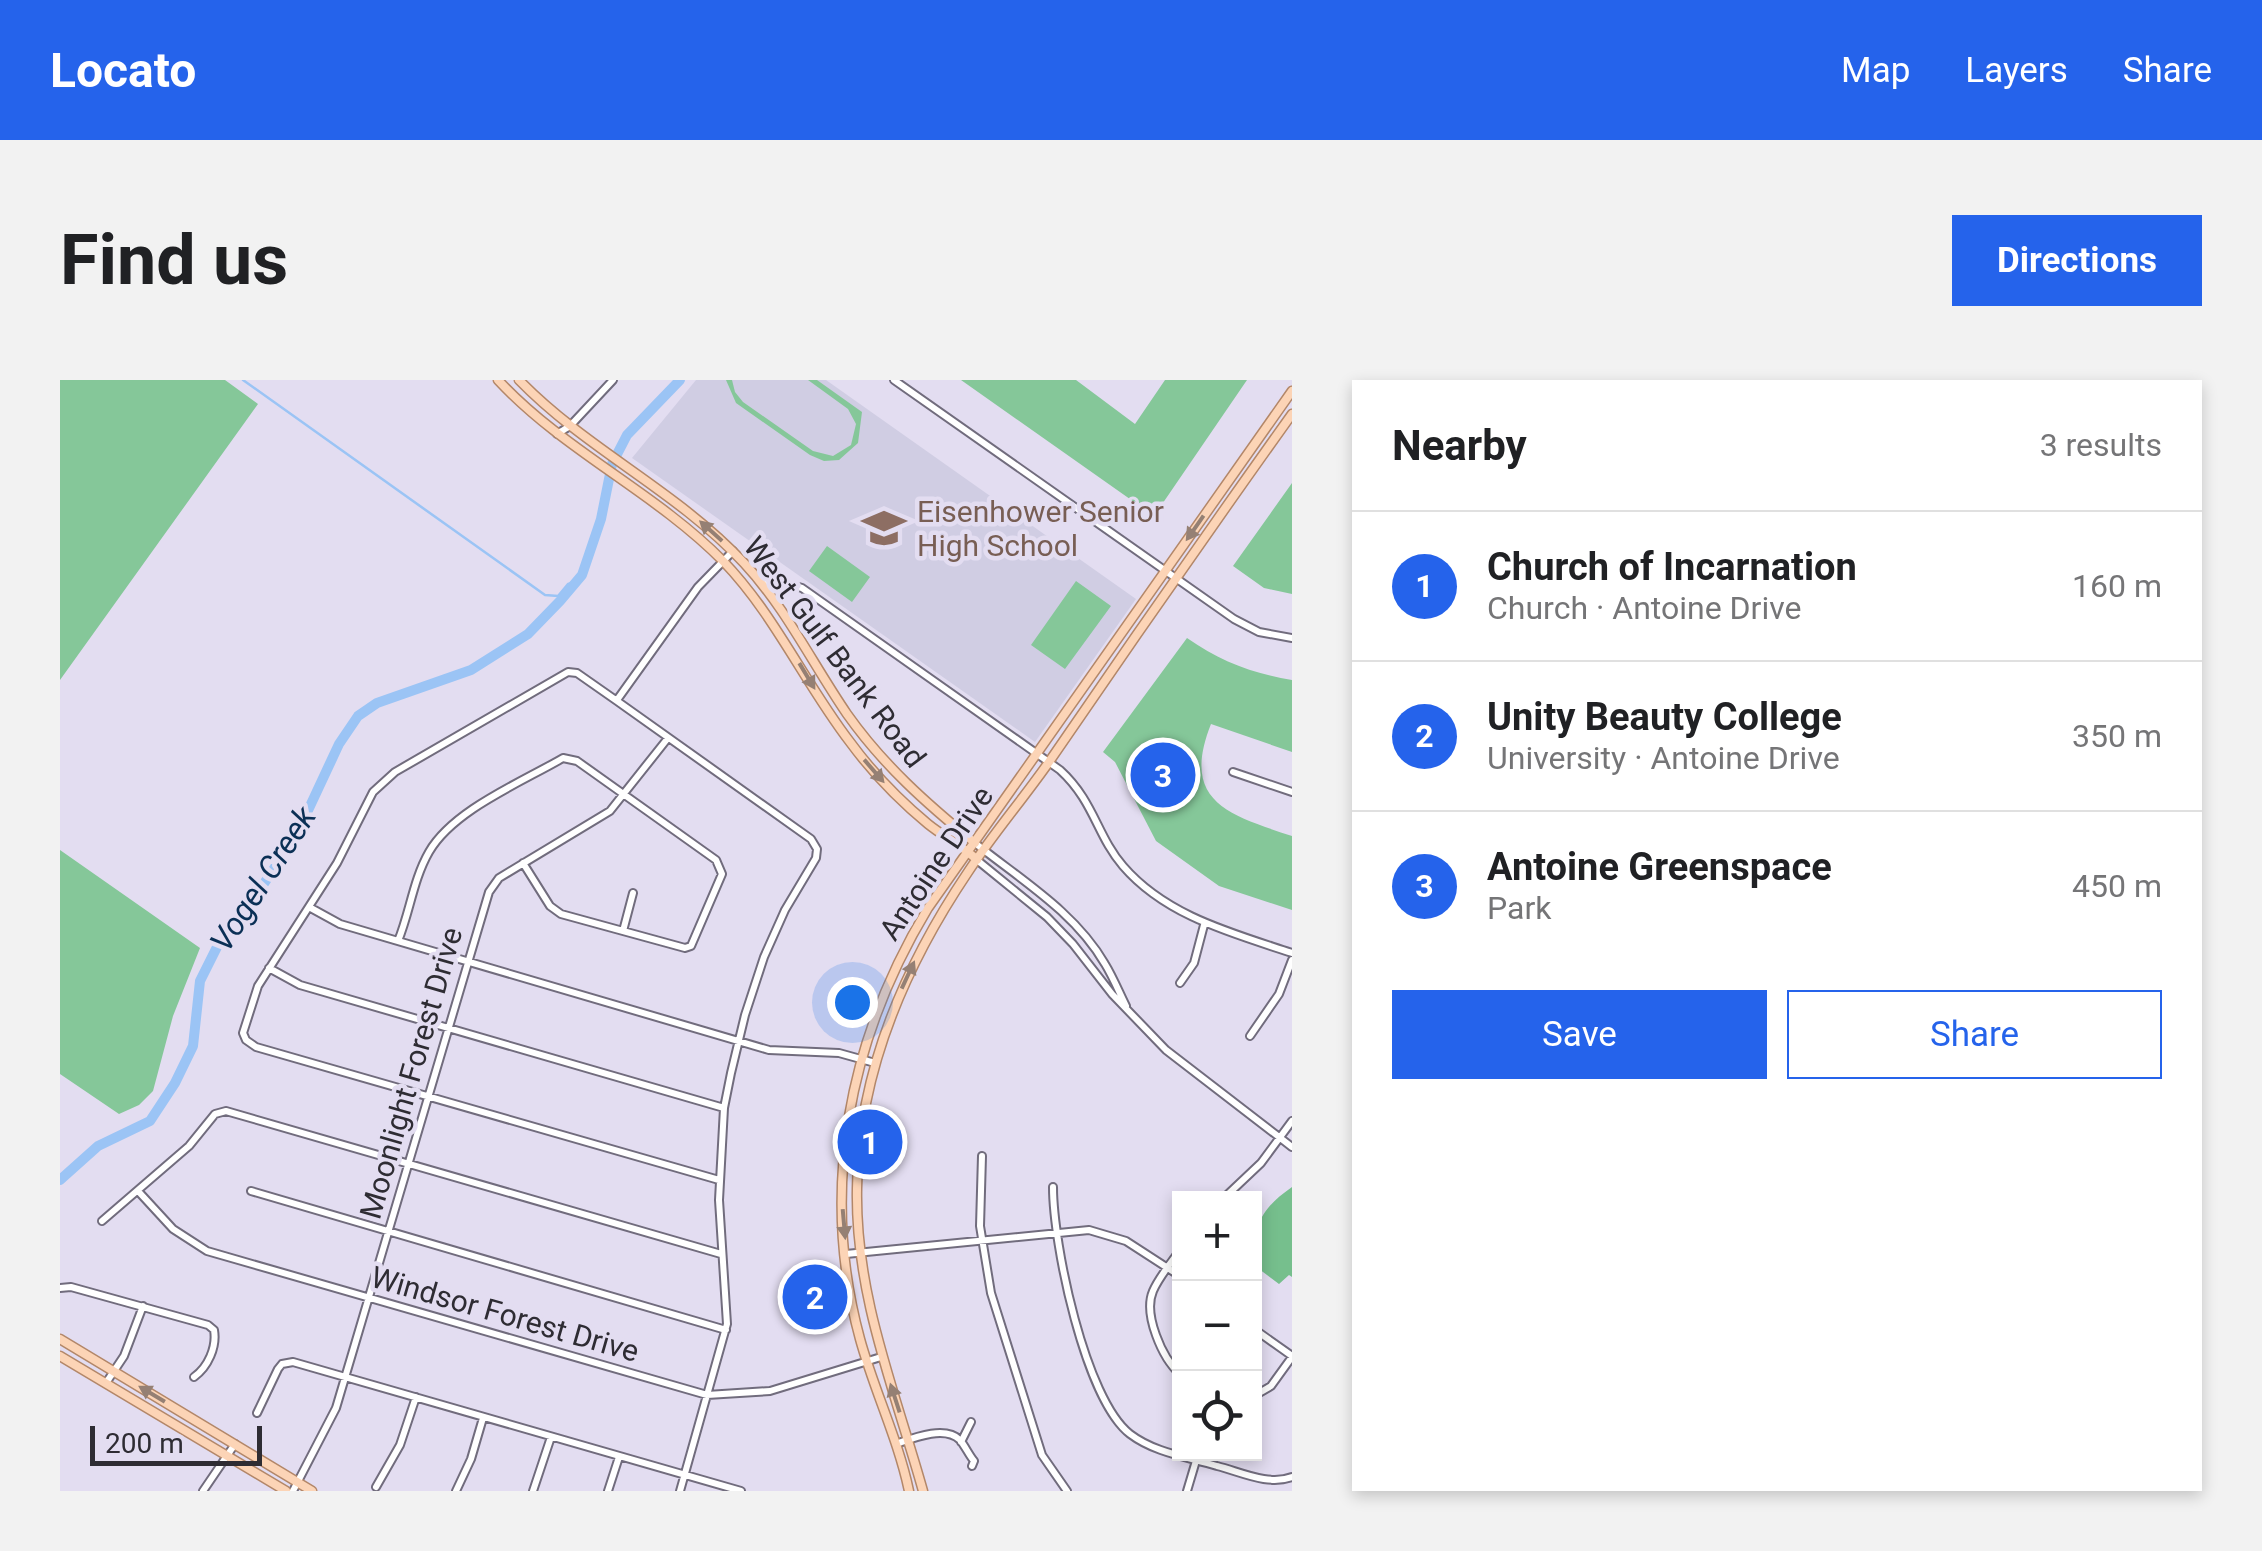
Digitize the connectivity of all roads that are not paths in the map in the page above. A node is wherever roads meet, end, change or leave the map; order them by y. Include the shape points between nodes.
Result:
1 (498, 380) edge
2 (519, 380) edge
3 (613, 380) edge
4 (894, 380) edge
5 (1291, 396) edge
6 (1292, 414) edge
7 (570, 426) junction
8 (556, 434) junction
9 (648, 480) junction
10 (1226, 482) junction
11 (1238, 491) junction
12 (639, 493) junction
13 (732, 552) junction
14 (722, 561) junction
15 (1164, 570) junction
16 (1177, 580) junction
17 (762, 584) junction
18 (1137, 610) junction
19 (1148, 619) junction
20 (792, 624) junction
21 (779, 631) junction
22 (1292, 638) edge
23 (1112, 646) junction
24 (1124, 654) junction
25 (617, 701) junction
26 (668, 738) junction
27 (1036, 754) junction
28 (1049, 762) junction
29 (1233, 772) dead end
30 (906, 785) junction
31 (1292, 792) edge
32 (894, 794) junction
33 (624, 795) junction
34 (936, 812) junction
35 (926, 823) junction
36 (976, 843) junction
37 (985, 850) junction
38 (969, 852) junction
39 (977, 860) junction
40 (523, 863) junction
41 (634, 893) dead end
42 (310, 906) junction
43 (1056, 907) junction
44 (1047, 916) junction
45 (1204, 925) junction
46 (623, 931) junction
47 (398, 941) junction
48 (1292, 956) edge
49 (466, 961) junction
50 (269, 968) junction
51 (1180, 984) dead end
52 (1132, 1015) junction
53 (447, 1027) junction
54 (1250, 1036) dead end
55 (739, 1040) junction
56 (861, 1058) junction
57 (875, 1063) junction
58 (427, 1096) junction
59 (724, 1108) junction
60 (1292, 1121) edge
61 (1280, 1138) junction
62 (1292, 1147) edge
63 (982, 1156) dead end
64 (408, 1163) junction
65 (719, 1180) junction
66 (1053, 1187) dead end
67 (138, 1191) junction
68 (251, 1191) dead end
69 (1232, 1191) edge
70 (102, 1221) dead end
71 (388, 1231) junction
72 (1055, 1232) junction
73 (982, 1240) junction
74 (860, 1252) junction
75 (721, 1254) junction
76 (846, 1254) junction
77 (1172, 1262) edge
78 (1168, 1268) junction
79 (1172, 1271) edge
80 (60, 1288) edge
81 (369, 1298) junction
82 (143, 1306) junction
83 (726, 1330) junction
84 (1262, 1335) edge
85 (60, 1339) edge
86 (60, 1356) edge
87 (1292, 1356) edge
88 (881, 1357) junction
89 (868, 1361) junction
90 (114, 1371) junction
91 (1178, 1371) edge
92 (194, 1377) dead end
93 (345, 1378) junction
94 (106, 1383) junction
95 (1262, 1391) edge
96 (708, 1395) junction
97 (416, 1398) junction
98 (257, 1413) dead end
99 (483, 1418) junction
100 (971, 1422) dead end
101 (551, 1437) junction
102 (909, 1440) junction
103 (961, 1442) junction
104 (236, 1444) junction
105 (896, 1444) junction
106 (1172, 1450) edge
107 (228, 1457) junction
108 (619, 1457) junction
109 (1196, 1461) edge
110 (1209, 1461) edge
111 (972, 1466) dead end
112 (684, 1476) junction
113 (1291, 1478) edge
114 (296, 1487) edge
115 (376, 1487) dead end
116 (1066, 1490) edge
117 (203, 1491) edge
118 (286, 1491) edge
119 (312, 1491) edge
120 (456, 1491) edge
121 (533, 1491) edge
122 (608, 1491) edge
123 (680, 1491) edge
124 (741, 1491) edge
125 (909, 1491) edge
126 (923, 1491) edge
127 (1188, 1491) edge

1 - 8 main road, West Gulf Bank Road
2 - 7 main road, West Gulf Bank Road
3 - 7 street
4 - 15 street
5 - 10 main road, Antoine Drive
6 - 11 main road, Antoine Drive
7 - 8 street
7 - 9 main road, West Gulf Bank Road
8 - 12 main road, West Gulf Bank Road
9 - 12 main road
13 -> 9 main road, West Gulf Bank Road
10 - 11 main road
10 -> 15 main road, Antoine Drive
11 - 16 main road, Antoine Drive
12 - 14 main road, West Gulf Bank Road
13 - 14 street
13 - 17 main road, West Gulf Bank Road
14 - 21 main road, West Gulf Bank Road
14 - 25 street
15 - 16 street
15 - 18 main road, Antoine Drive
16 - 19 main road, Antoine Drive
16 - 22 street via 1250,628
17 - 20 main road, West Gulf Bank Road
17 - 27 street via 771,579 802,588
18 - 19 main road
18 - 23 main road, Antoine Drive
19 - 24 main road, Antoine Drive
20 - 21 main road
20 - 30 main road, West Gulf Bank Road via 846,713
21 -> 32 main road, West Gulf Bank Road via 848,739
23 - 24 main road
23 - 27 main road, Antoine Drive
24 - 28 main road, Antoine Drive
25 - 26 street
25 - 42 street via 568,672 383,781
26 - 33 street, Moonlight Forest Drive
26 - 55 street via 817,849 774,933
27 - 28 street
27 - 36 main road, Antoine Drive
28 - 37 main road, Antoine Drive
28 - 45 street via 1078,786 1121,864
29 - 31 street
30 - 32 main road
30 - 34 main road, West Gulf Bank Road
32 - 35 main road, West Gulf Bank Road
33 - 40 street, Moonlight Forest Drive via 610,811
33 - 46 street via 722,868 691,946
33 - 47 street via 563,758 448,828 428,855
34 - 35 main road
34 - 36 main road, West Gulf Bank Road
35 - 38 main road, West Gulf Bank Road
36 - 37 street, West Gulf Bank Road
36 - 38 main road, Antoine Drive
37 - 39 main road, Antoine Drive
37 - 43 street, West Gulf Bank Road
38 - 39 main road, West Gulf Bank Road
38 - 56 main road, Antoine Drive via 894,966
39 - 44 street, West Gulf Bank Road
57 -> 39 main road, Antoine Drive via 918,954
40 - 46 street via 555,911
40 - 49 street, Moonlight Forest Drive via 488,892
41 - 46 street
42 - 47 street via 340,924
42 - 50 street
43 - 44 street
43 - 52 street, West Gulf Bank Road via 1106,964
44 - 52 street, West Gulf Bank Road
45 - 48 street
45 - 51 street via 1194,963
47 - 49 street
48 - 54 street via 1278,994
49 - 53 street, Moonlight Forest Drive
49 - 55 street
50 - 53 street via 300,985
50 - 58 street via 254,994 246,1040
52 - 61 street, West Gulf Bank Road via 1194,1075
53 - 58 street, Moonlight Forest Drive
53 - 59 street
55 - 56 street via 783,1052
55 - 59 street
56 - 57 street
56 -> 76 main road, Antoine Drive via 842,1161
57 - 74 main road, Antoine Drive via 859,1152
58 - 64 street, Moonlight Forest Drive
58 - 65 street
59 - 65 street
60 - 61 street
61 - 62 street, West Gulf Bank Road
61 - 69 street
63 - 73 street
64 - 67 street via 221,1111
64 - 71 street, Moonlight Forest Drive
64 - 75 street
65 - 75 street
66 - 72 street
67 - 70 street
67 - 81 street, Windsor Forest Drive via 173,1229 207,1251
68 - 71 street
71 - 81 street, Moonlight Forest Drive
71 - 83 street
72 - 73 street
72 - 78 street via 1112,1235
72 - 106 street via 1105,1404 1144,1443
73 - 74 street
73 - 116 street via 991,1293 1042,1456
74 - 76 street
74 - 88 main road, Antoine Drive
75 - 83 street
76 - 89 main road, Antoine Drive
77 - 78 street
78 - 79 street
78 - 91 street via 1150,1308
80 - 82 street
81 - 93 street, Moonlight Forest Drive
81 - 96 street, Windsor Forest Drive
82 - 90 street
82 - 92 street via 214,1330 205,1369
83 - 96 street
84 - 87 street
85 - 90 main road
86 - 94 main road
87 - 95 street
88 - 89 street, Windsor Forest Drive
102 -> 88 main road, Antoine Drive
89 - 96 street, Windsor Forest Drive via 770,1390
89 - 105 main road, Antoine Drive
90 - 94 street
104 -> 90 main road
93 - 97 street
93 - 98 street via 282,1364
93 - 114 street, Moonlight Forest Drive via 332,1420
94 - 107 main road
96 - 112 street
97 - 99 street
97 - 115 street via 400,1446
99 - 101 street
99 - 120 street
100 - 103 street
101 - 108 street
101 - 121 street
102 - 103 street via 947,1434
102 - 105 street
102 - 126 main road, Antoine Drive
103 - 111 street
104 - 107 street
104 - 114 main road
105 - 125 main road, Antoine Drive
107 - 117 street
107 - 118 main road
108 - 112 street
108 - 122 street
109 - 127 street
110 - 113 street via 1268,1480
112 - 123 street
112 - 124 street
114 - 119 main road

